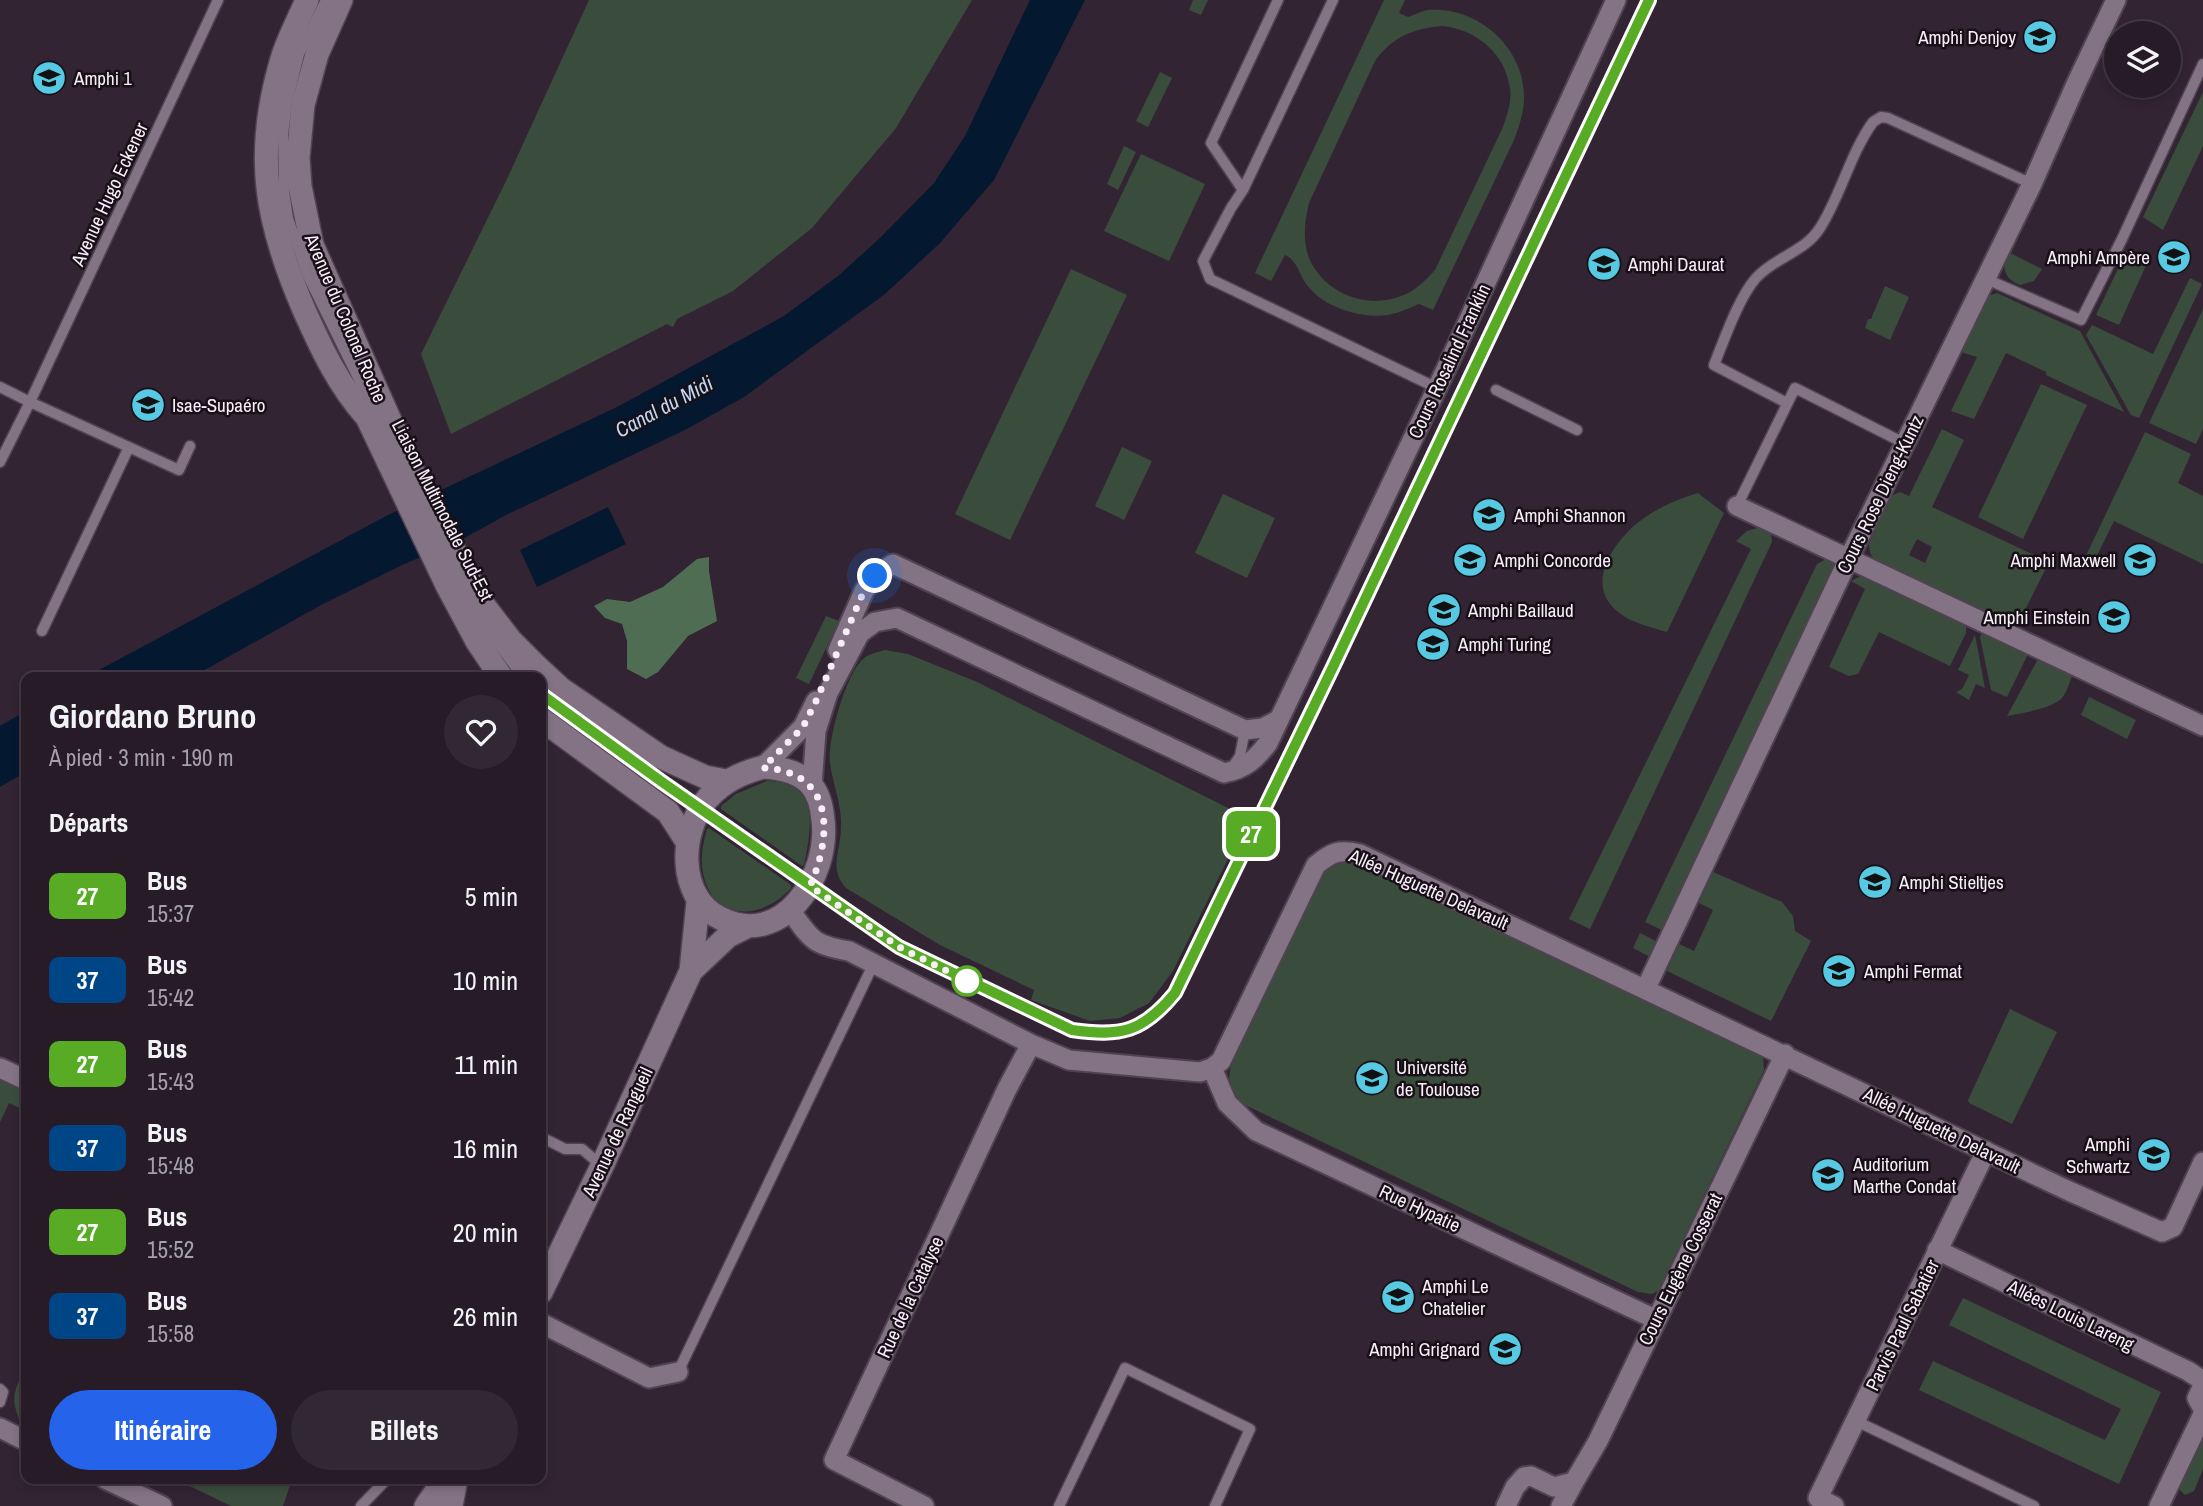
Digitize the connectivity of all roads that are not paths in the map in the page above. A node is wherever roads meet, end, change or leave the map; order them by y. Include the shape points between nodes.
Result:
1 (218, 0) edge
2 (307, 0) edge
3 (326, 0) edge
4 (341, 0) edge
5 (1279, 0) edge
6 (1334, 0) edge
7 (1615, 0) edge
8 (1649, 0) edge
9 (2116, 0) edge
10 (2203, 64) edge
11 (2032, 184) junction
12 (1243, 190) junction
13 (1986, 279) junction
14 (344, 350) junction
15 (0, 387) edge
16 (1437, 388) junction
17 (1496, 390) dead end
18 (30, 402) junction
19 (1787, 403) junction
20 (367, 417) junction
21 (1577, 430) dead end
22 (1904, 443) junction
23 (190, 446) dead end
24 (129, 447) junction
25 (0, 462) edge
26 (404, 474) junction
27 (1737, 506) joint
28 (1849, 558) junction
29 (457, 581) junction
30 (469, 627) junction
31 (42, 631) dead end
32 (498, 672) edge
33 (517, 672) edge
34 (518, 672) edge
35 (543, 672) edge
36 (546, 675) edge
37 (546, 698) edge
38 (1278, 720) junction
39 (546, 723) edge
40 (2203, 726) edge
41 (1245, 730) junction
42 (763, 768) junction
43 (1224, 773) junction
44 (726, 781) junction
45 (812, 786) junction
46 (701, 808) junction
47 (688, 843) junction
48 (810, 886) junction
49 (698, 902) junction
50 (790, 910) junction
51 (744, 928) junction
52 (873, 965) junction
53 (691, 971) junction
54 (1646, 988) junction
55 (1031, 1044) junction
56 (1785, 1054) junction
57 (0, 1068) edge
58 (1212, 1068) junction
59 (21, 1078) edge
60 (546, 1140) edge
61 (1986, 1151) junction
62 (2203, 1162) edge
63 (602, 1166) junction
64 (1937, 1250) junction
65 (546, 1282) edge
66 (1656, 1319) junction
67 (546, 1326) edge
68 (678, 1372) joint
69 (2203, 1383) edge
70 (0, 1389) edge
71 (0, 1402) edge
72 (2203, 1412) edge
73 (1856, 1421) junction
74 (0, 1428) edge
75 (21, 1438) edge
76 (1574, 1482) junction
77 (116, 1484) edge
78 (382, 1484) edge
79 (441, 1484) edge
80 (455, 1484) edge
81 (1822, 1503) edge
82 (162, 1506) edge
83 (360, 1506) edge
84 (426, 1506) edge
85 (451, 1506) edge
86 (924, 1506) edge
87 (1059, 1506) edge
88 (1215, 1506) edge
89 (1506, 1506) edge
90 (1560, 1506) edge
91 (2034, 1506) edge
92 (2160, 1506) edge

1 - 18 lane, Avenue Hugo Eckener
2 - 20 street, Avenue du Colonel Roche via 282,56 272,98 266,137 271,217 297,294 326,359
3 - 14 lane, Liaison Multimodale Sud-Est via 299,54 287,103 284,191 307,274
4 - 26 street, Avenue du Colonel Roche via 317,54 303,105 300,186 316,254
5 - 12 lane via 1211,143
6 - 12 lane
7 - 16 street, Cours Rosalind Franklin
8 - 48 lane via 1332,669 1181,982 1163,1008 1126,1031 1072,1030 899,947
9 - 11 street, Cours Rose Dieng-Kuntz
10 - 13 lane via 2081,320
11 - 13 street, Cours Rose Dieng-Kuntz
11 - 19 lane via 1888,118 1873,121 1821,227 1803,247 1757,277 1714,365
12 - 16 lane via 1203,261 1210,279
13 - 22 street, Cours Rose Dieng-Kuntz
14 - 20 lane, Liaison Multimodale Sud-Est
14 - 26 lane, Liaison Multimodale Sud-Est
15 - 18 lane
16 - 38 street, Cours Rosalind Franklin
17 - 21 lane
18 - 24 lane
18 - 25 lane, Avenue Hugo Eckener
19 - 22 lane via 1795,388
19 - 27 lane
20 - 26 street, Avenue du Colonel Roche
22 - 28 street, Cours Rose Dieng-Kuntz
23 - 24 lane via 179,470
24 - 31 lane
26 - 29 street
27 - 28 street
28 - 40 street
28 - 54 street, Cours Rose Dieng-Kuntz
29 - 30 street
29 - 34 lane, Liaison Multimodale Sud-Est via 472,610
29 - 35 street
30 - 32 street
30 - 33 lane, Liaison Multimodale Sud-Est
36 - 44 street via 674,764
37 - 46 lane
38 - 41 street
38 - 43 street, Cours Rosalind Franklin via 1257,758
39 - 47 street via 668,812
41 - 42 street via 893,564 864,591 803,727
41 - 43 lane via 1240,756
42 - 44 street
42 - 45 street via 797,774
43 - 45 street via 897,618 875,622 860,633 828,693 816,731
44 - 46 street
45 - 48 street via 822,807 824,830 823,850
46 - 47 street
46 - 48 lane
47 - 49 street via 689,883
48 - 50 street
49 - 51 street via 712,914
49 - 53 street, Avenue de Rangueil
50 - 51 street, Avenue de Rangueil
50 - 52 street via 824,947 849,951
51 - 53 street, Avenue de Rangueil via 728,936
52 - 55 street
52 - 68 lane
53 - 63 street, Avenue de Rangueil
54 - 56 street, Allée Huguette Delavault
54 - 58 street, Allée Huguette Delavault via 1344,850 1316,865 1225,1054
55 - 58 street via 1069,1060 1200,1072
55 - 86 street, Rue de la Catalyse via 834,1460
56 - 61 street, Allée Huguette Delavault
56 - 66 street, Cours Eugène Cosserat
57 - 59 street
58 - 66 street, Rue Hypatie via 1227,1103 1256,1131
60 - 63 lane via 565,1149 582,1149
61 - 62 street, Allée Huguette Delavault via 2162,1232 2173,1227
61 - 64 street, Parvis Paul Sabatier
63 - 65 street, Avenue de Rangueil
64 - 69 street, Allées Louis Lareng via 2188,1371
64 - 73 street, Parvis Paul Sabatier
66 - 76 street, Cours Eugène Cosserat
67 - 68 street via 649,1378
69 - 72 street via 2196,1398
70 - 71 lane
72 - 92 street
73 - 81 street, Parvis Paul Sabatier
73 - 91 lane
74 - 75 street
76 - 89 street via 1554,1488 1524,1477
76 - 90 street, Cours Eugène Cosserat
77 - 82 street
78 - 83 lane
79 - 84 street
80 - 85 street
87 - 88 lane via 1125,1368 1250,1429

